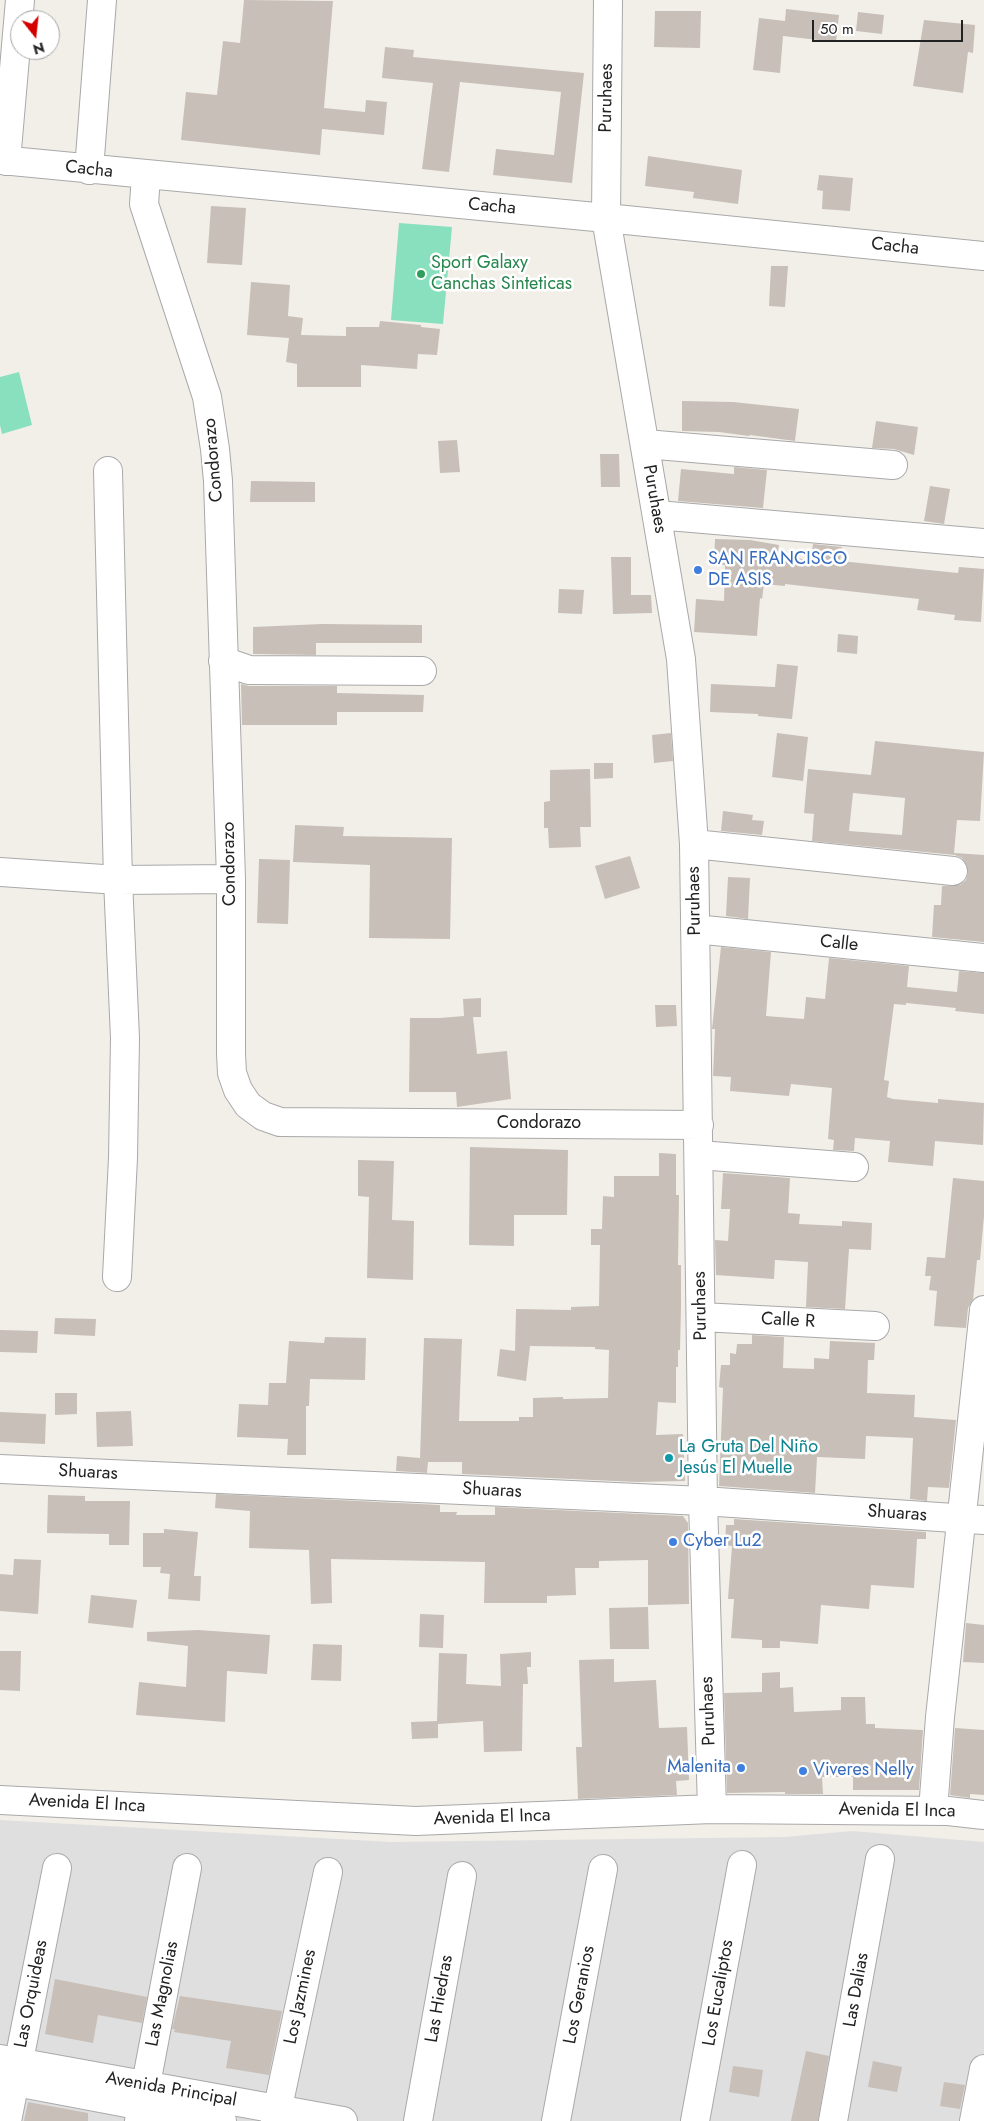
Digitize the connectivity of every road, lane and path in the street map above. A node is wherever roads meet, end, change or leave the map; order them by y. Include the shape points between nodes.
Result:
1 (20, 0) edge
2 (102, 0) edge
3 (608, 0) edge
4 (3, 161) edge
5 (89, 170) junction
6 (146, 176) junction
7 (606, 218) junction
8 (984, 256) edge
9 (645, 444) junction
10 (894, 465) dead end
11 (108, 471) dead end
12 (657, 515) junction
13 (984, 543) edge
14 (223, 661) junction
15 (422, 671) dead end
16 (694, 844) junction
17 (0, 872) edge
18 (953, 872) dead end
19 (118, 880) junction
20 (231, 880) junction
21 (695, 930) junction
22 (984, 958) edge
23 (698, 1126) junction
24 (699, 1155) junction
25 (854, 1167) dead end
26 (117, 1278) dead end
27 (984, 1310) edge
28 (701, 1317) junction
29 (875, 1326) dead end
30 (0, 1469) edge
31 (703, 1501) junction
32 (973, 1519) edge
33 (0, 1800) edge
34 (712, 1809) junction
35 (933, 1811) junction
36 (984, 1815) edge
37 (880, 1859) dead end
38 (742, 1865) dead end
39 (57, 1868) dead end
40 (187, 1868) dead end
41 (603, 1869) dead end
42 (328, 1872) dead end
43 (462, 1876) dead end
44 (9, 2070) edge
45 (984, 2070) edge
46 (142, 2104) edge
47 (276, 2115) edge
48 (7, 2121) edge
49 (222, 2121) edge
50 (343, 2121) edge
51 (418, 2121) edge
52 (556, 2121) edge
53 (695, 2121) edge
54 (833, 2121) edge
55 (974, 2121) edge

1 - 4 street
2 - 5 street
3 - 7 street, Puruhaes
4 - 5 street, Cacha
5 - 6 street, Cacha
6 - 7 street, Cacha
6 - 14 street, Condorazo via 144,204 199,369 212,427 218,481
7 - 8 street, Cacha
7 - 9 street, Puruhaes
9 - 10 street
9 - 12 street, Puruhaes
11 - 19 street
12 - 13 street
12 - 16 street, Puruhaes via 681,660
14 - 15 street via 249,670
14 - 20 street, Condorazo
16 - 18 street
16 - 21 street, Puruhaes
17 - 19 street
19 - 20 street
19 - 26 street via 124,1038
20 - 23 street, Condorazo via 232,1073 248,1105 263,1116 280,1122
21 - 22 street, Calle
21 - 23 street, Puruhaes
23 - 24 street, Puruhaes
24 - 25 street
24 - 28 street, Puruhaes
27 - 32 street
28 - 29 street, Calle R
28 - 31 street, Puruhaes
30 - 31 street, Shuaras
31 - 32 street, Shuaras
31 - 34 street, Puruhaes
32 - 35 street via 940,1718
33 - 34 street, Avenida El Inca via 416,1821
34 - 35 street, Avenida El Inca
35 - 36 street, Avenida El Inca
37 - 54 street, Las Dalias
38 - 53 street, Los Eucaliptos
39 - 44 street, Las Orquideas
40 - 46 street, Las Magnolias
41 - 52 street, Los Geranios
42 - 47 street, Los Jazmines
43 - 51 street, Las Hiedras
44 - 46 street, Avenida Principal
44 - 48 street, Las Orquideas
45 - 55 street
46 - 47 street, Avenida Principal
46 - 49 street, Avenida Principal
47 - 50 street, Avenida Principal

